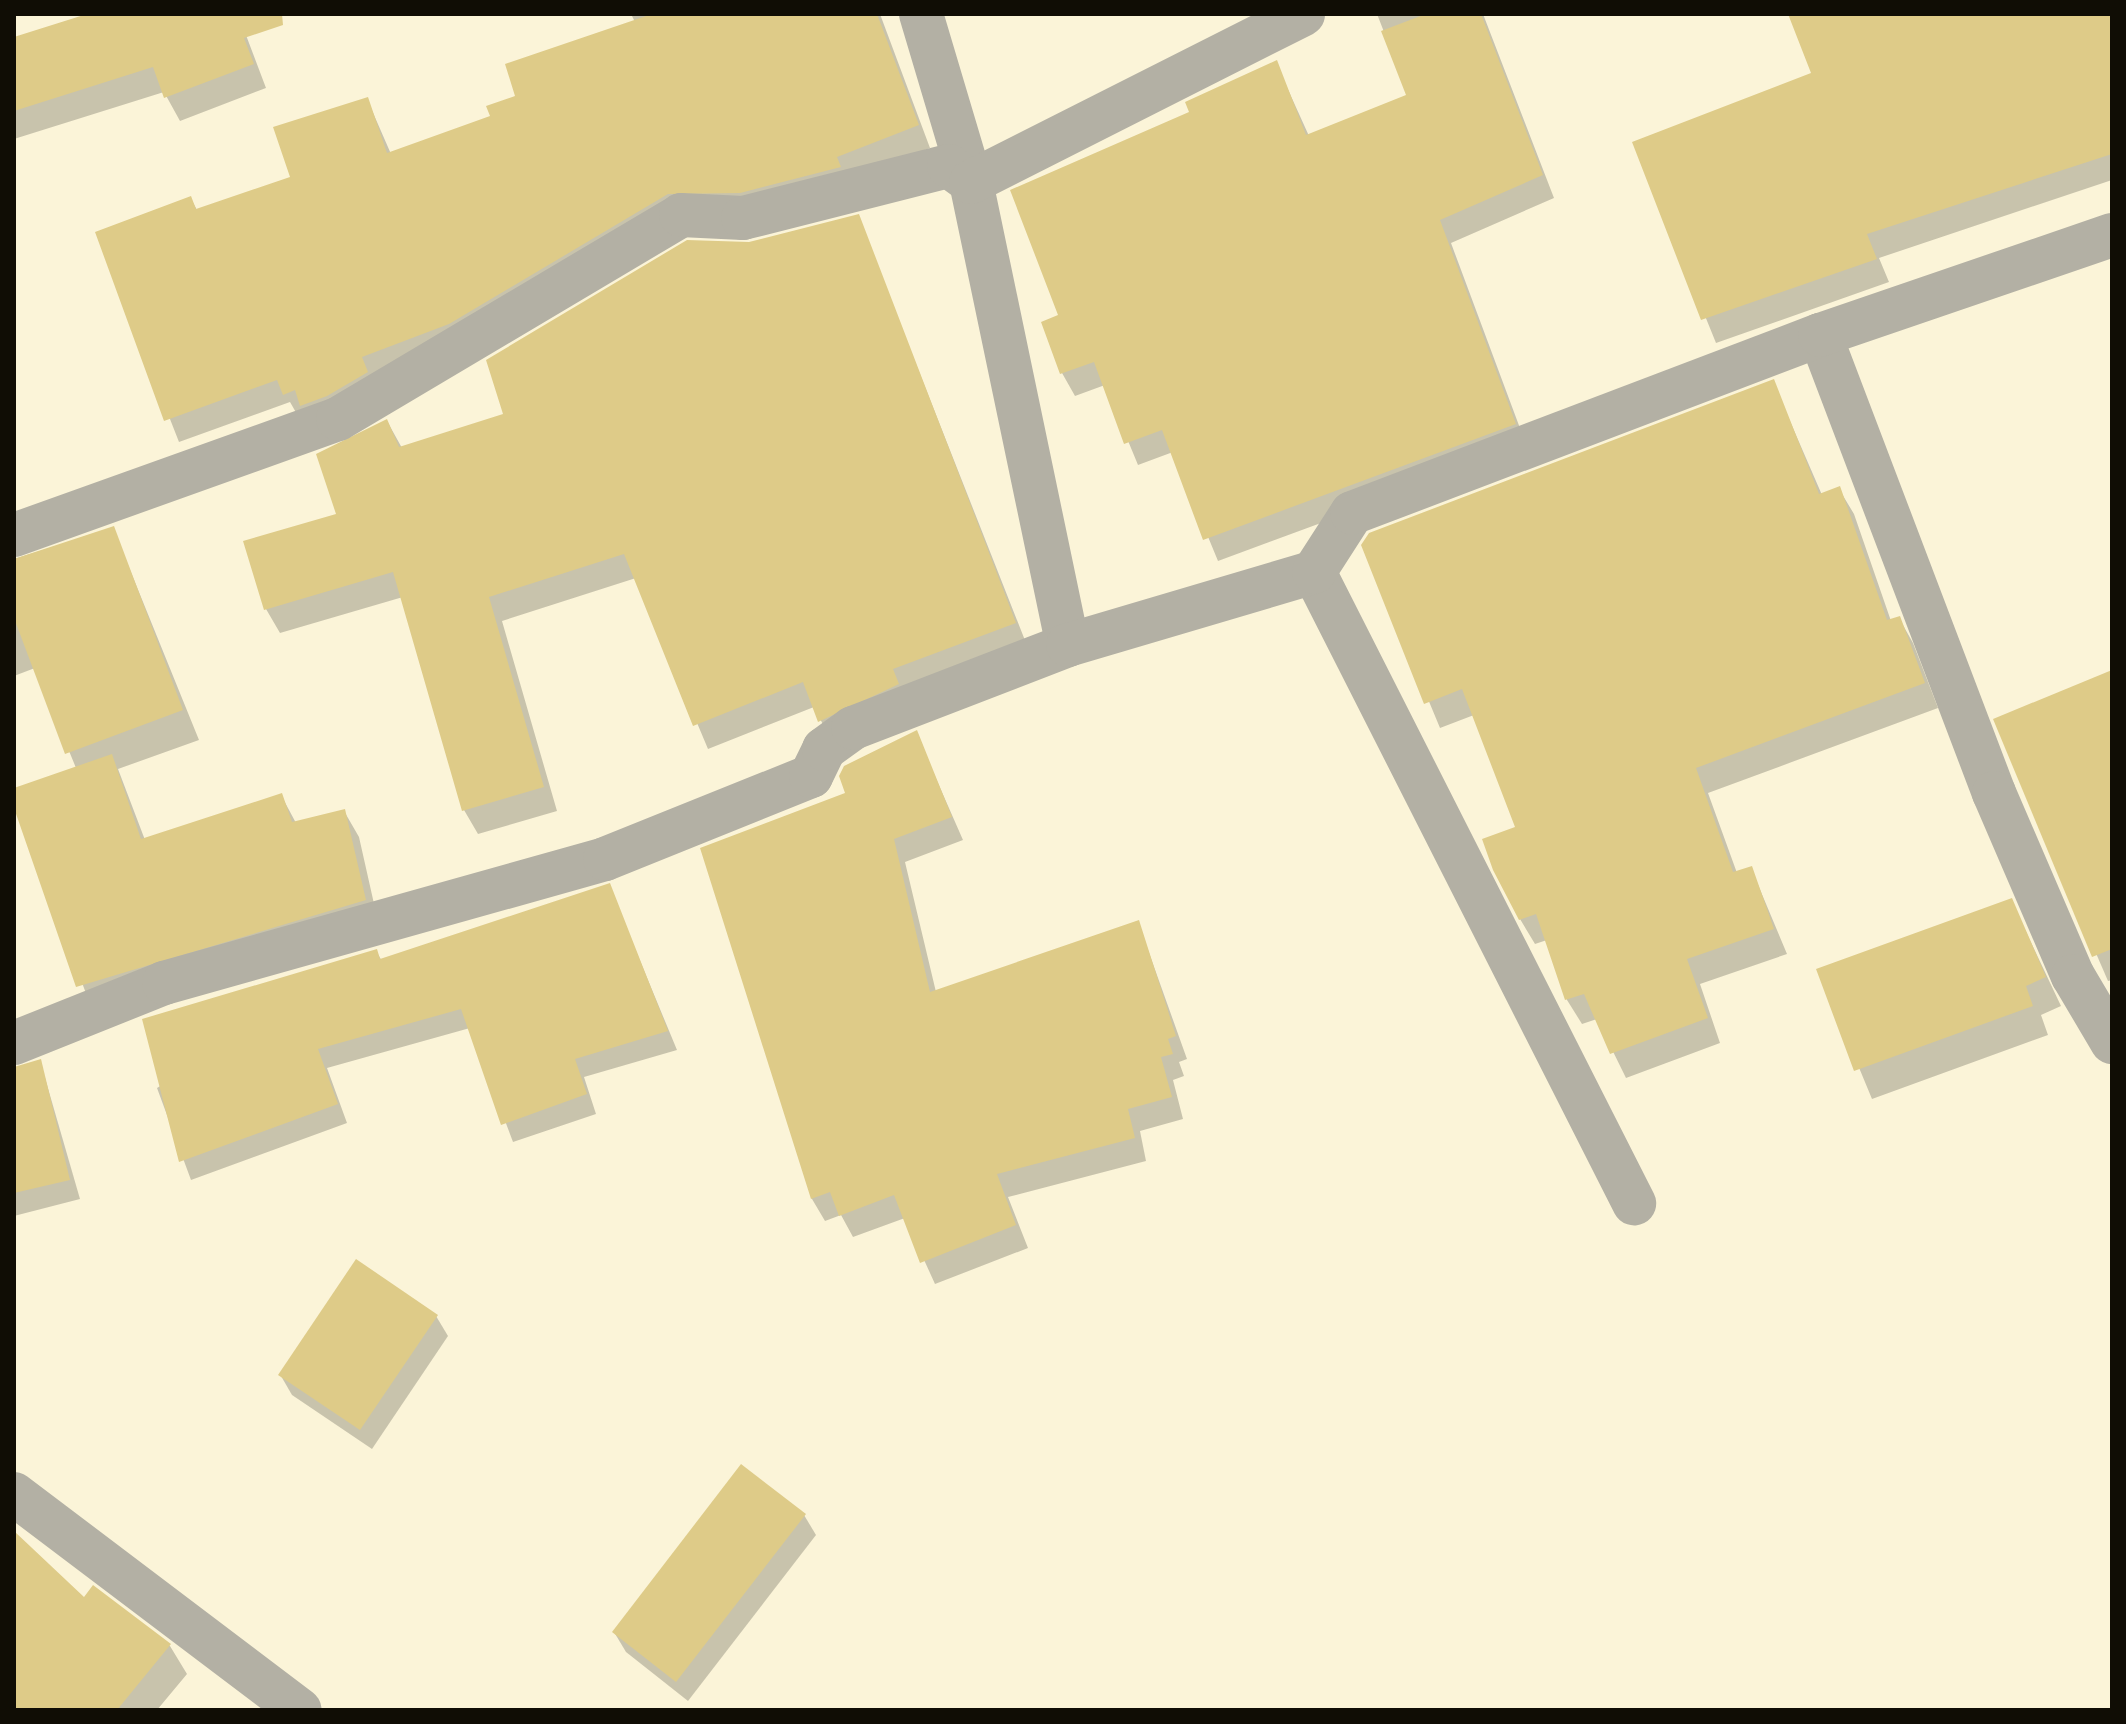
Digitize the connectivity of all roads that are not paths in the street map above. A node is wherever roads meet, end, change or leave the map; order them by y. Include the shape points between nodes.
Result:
1 (921, 14) edge
2 (1303, 14) edge
3 (971, 182) junction
4 (2112, 235) edge
5 (1820, 335) junction
6 (14, 535) edge
7 (1314, 572) junction
8 (1068, 645) junction
9 (2112, 1042) edge
10 (14, 1043) edge
11 (1634, 1203) dead end
12 (14, 1494) edge
13 (300, 1710) edge

1 - 3 street
2 - 3 street
3 - 6 street via 949,166 743,218 681,215 338,419
3 - 8 street
4 - 5 street
5 - 7 street via 1352,513
5 - 9 street via 1994,793 2073,976
7 - 8 street
7 - 11 street
8 - 10 street via 853,728 824,749 811,776 605,859 164,983
12 - 13 street

